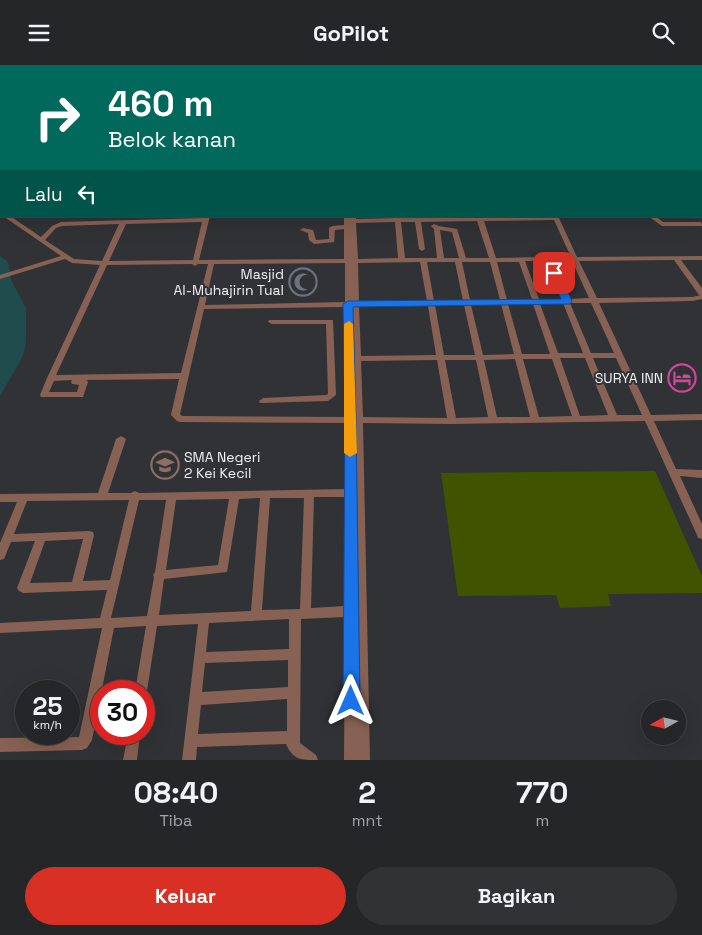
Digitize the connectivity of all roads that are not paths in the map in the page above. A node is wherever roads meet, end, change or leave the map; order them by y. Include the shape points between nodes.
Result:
1 (7, 217) edge
2 (480, 217) edge
3 (555, 217) edge
4 (652, 217) edge
5 (685, 217) edge
6 (207, 218) edge
7 (398, 219) junction
8 (418, 219) junction
9 (432, 219) junction
10 (349, 220) edge
11 (123, 223) junction
12 (689, 224) junction
13 (701, 224) dead end
14 (437, 229) junction
15 (303, 231) dead end
16 (41, 240) junction
17 (422, 249) dead end
18 (65, 257) junction
19 (702, 258) edge
20 (521, 259) junction
21 (548, 259) junction
22 (574, 259) junction
23 (677, 259) junction
24 (423, 260) junction
25 (441, 260) junction
26 (461, 260) junction
27 (493, 260) junction
28 (352, 261) junction
29 (402, 261) junction
30 (103, 264) junction
31 (195, 264) junction
32 (211, 264) junction
33 (0, 277) edge
34 (702, 293) edge
35 (567, 301) junction
36 (595, 301) junction
37 (536, 302) junction
38 (468, 303) junction
39 (504, 303) junction
40 (352, 304) junction
41 (432, 304) junction
42 (202, 307) junction
43 (272, 322) dead end
44 (620, 355) junction
45 (555, 357) junction
46 (590, 357) junction
47 (442, 358) junction
48 (479, 358) junction
49 (518, 358) junction
50 (353, 359) junction
51 (332, 371) junction
52 (350, 371) junction
53 (185, 376) junction
54 (263, 401) dead end
55 (702, 417) edge
56 (648, 418) junction
57 (577, 419) junction
58 (614, 419) junction
59 (493, 420) junction
60 (534, 420) junction
61 (355, 421) junction
62 (452, 421) junction
63 (121, 439) dead end
64 (673, 472) junction
65 (702, 475) edge
66 (355, 493) junction
67 (309, 494) junction
68 (135, 495) junction
69 (235, 495) junction
70 (265, 495) junction
71 (102, 496) junction
72 (172, 496) junction
73 (24, 497) junction
74 (0, 498) edge
75 (697, 514) edge
76 (702, 535) edge
77 (41, 537) junction
78 (8, 538) junction
79 (0, 556) edge
80 (158, 575) junction
81 (114, 585) junction
82 (76, 586) junction
83 (357, 611) junction
84 (300, 614) junction
85 (256, 616) junction
86 (204, 618) junction
87 (151, 621) junction
88 (107, 623) junction
89 (0, 628) edge
90 (294, 654) junction
91 (199, 658) junction
92 (143, 680) edge
93 (293, 693) junction
94 (195, 699) junction
95 (292, 737) junction
96 (190, 741) junction
97 (0, 745) edge
98 (132, 745) edge
99 (130, 760) edge
100 (189, 760) edge
101 (311, 760) edge
102 (351, 760) edge
103 (363, 760) edge

1 - 16 street
2 - 3 street
2 - 9 street
2 - 27 street
3 - 22 street
4 - 12 street via 662,224
5 - 12 street
6 - 11 street
6 - 31 street
7 - 8 street
7 - 10 street
7 - 29 street
8 - 9 street
8 - 17 street
9 - 14 street
10 - 15 street via 332,228 332,241 314,242 311,231
10 - 28 street
11 - 16 street via 61,224
11 - 30 street
12 - 13 street
14 - 25 street
14 - 26 street via 455,230
16 - 18 street
18 - 30 street via 76,262
18 - 33 street
19 - 23 street
20 - 21 street
20 - 27 street
20 - 37 street
21 - 22 street
21 - 35 street
22 - 23 street
22 - 36 street
23 - 34 street
24 - 25 street
24 - 29 street
24 - 41 street
25 - 26 street
26 - 27 street
26 - 38 street
27 - 39 street
28 - 29 street
28 - 32 street
28 - 40 street
30 - 31 street
30 - 53 street via 50,380
31 - 32 street
32 - 42 street
34 - 36 street via 692,299
35 - 36 street
35 - 37 street
35 - 46 street
36 - 44 street
37 - 39 street
37 - 45 street
38 - 39 street
38 - 41 street
38 - 48 street
39 - 49 street
40 - 41 street
40 - 42 street
40 - 50 street
41 - 47 street
42 - 53 street
43 - 51 street via 330,321
44 - 46 street
44 - 56 street
45 - 46 street
45 - 49 street
45 - 57 street
46 - 58 street
47 - 48 street
47 - 50 street
47 - 62 street
48 - 49 street
48 - 59 street
49 - 60 street
50 - 52 street
50 - 61 street
51 - 52 street
51 - 54 street via 331,397
52 - 61 street
53 - 61 street via 175,415 180,419
55 - 56 street
56 - 58 street
56 - 64 street
57 - 58 street
57 - 60 street
59 - 60 street
59 - 62 street
61 - 62 street
61 - 66 street
63 - 71 street
64 - 65 street
64 - 75 street
66 - 67 street
66 - 83 street
67 - 70 street
67 - 84 street
68 - 71 street
68 - 72 street
68 - 81 street
69 - 70 street
69 - 72 street
69 - 80 street via 223,569
70 - 85 street
71 - 73 street
72 - 80 street
73 - 74 street
73 - 78 street
75 - 76 street
77 - 78 street
77 - 82 street via 89,535
77 - 82 street via 23,588
78 - 79 street
80 - 87 street
81 - 82 street
81 - 88 street
83 - 84 street
83 - 102 street
83 - 103 street
84 - 85 street
84 - 90 street
85 - 86 street
86 - 87 street
86 - 91 street
87 - 88 street
87 - 92 street
88 - 89 street
88 - 97 street via 85,740 82,743
90 - 91 street
90 - 93 street
91 - 94 street
93 - 94 street
93 - 95 street
94 - 96 street
95 - 96 street
95 - 101 street via 296,749
96 - 100 street
98 - 99 street

